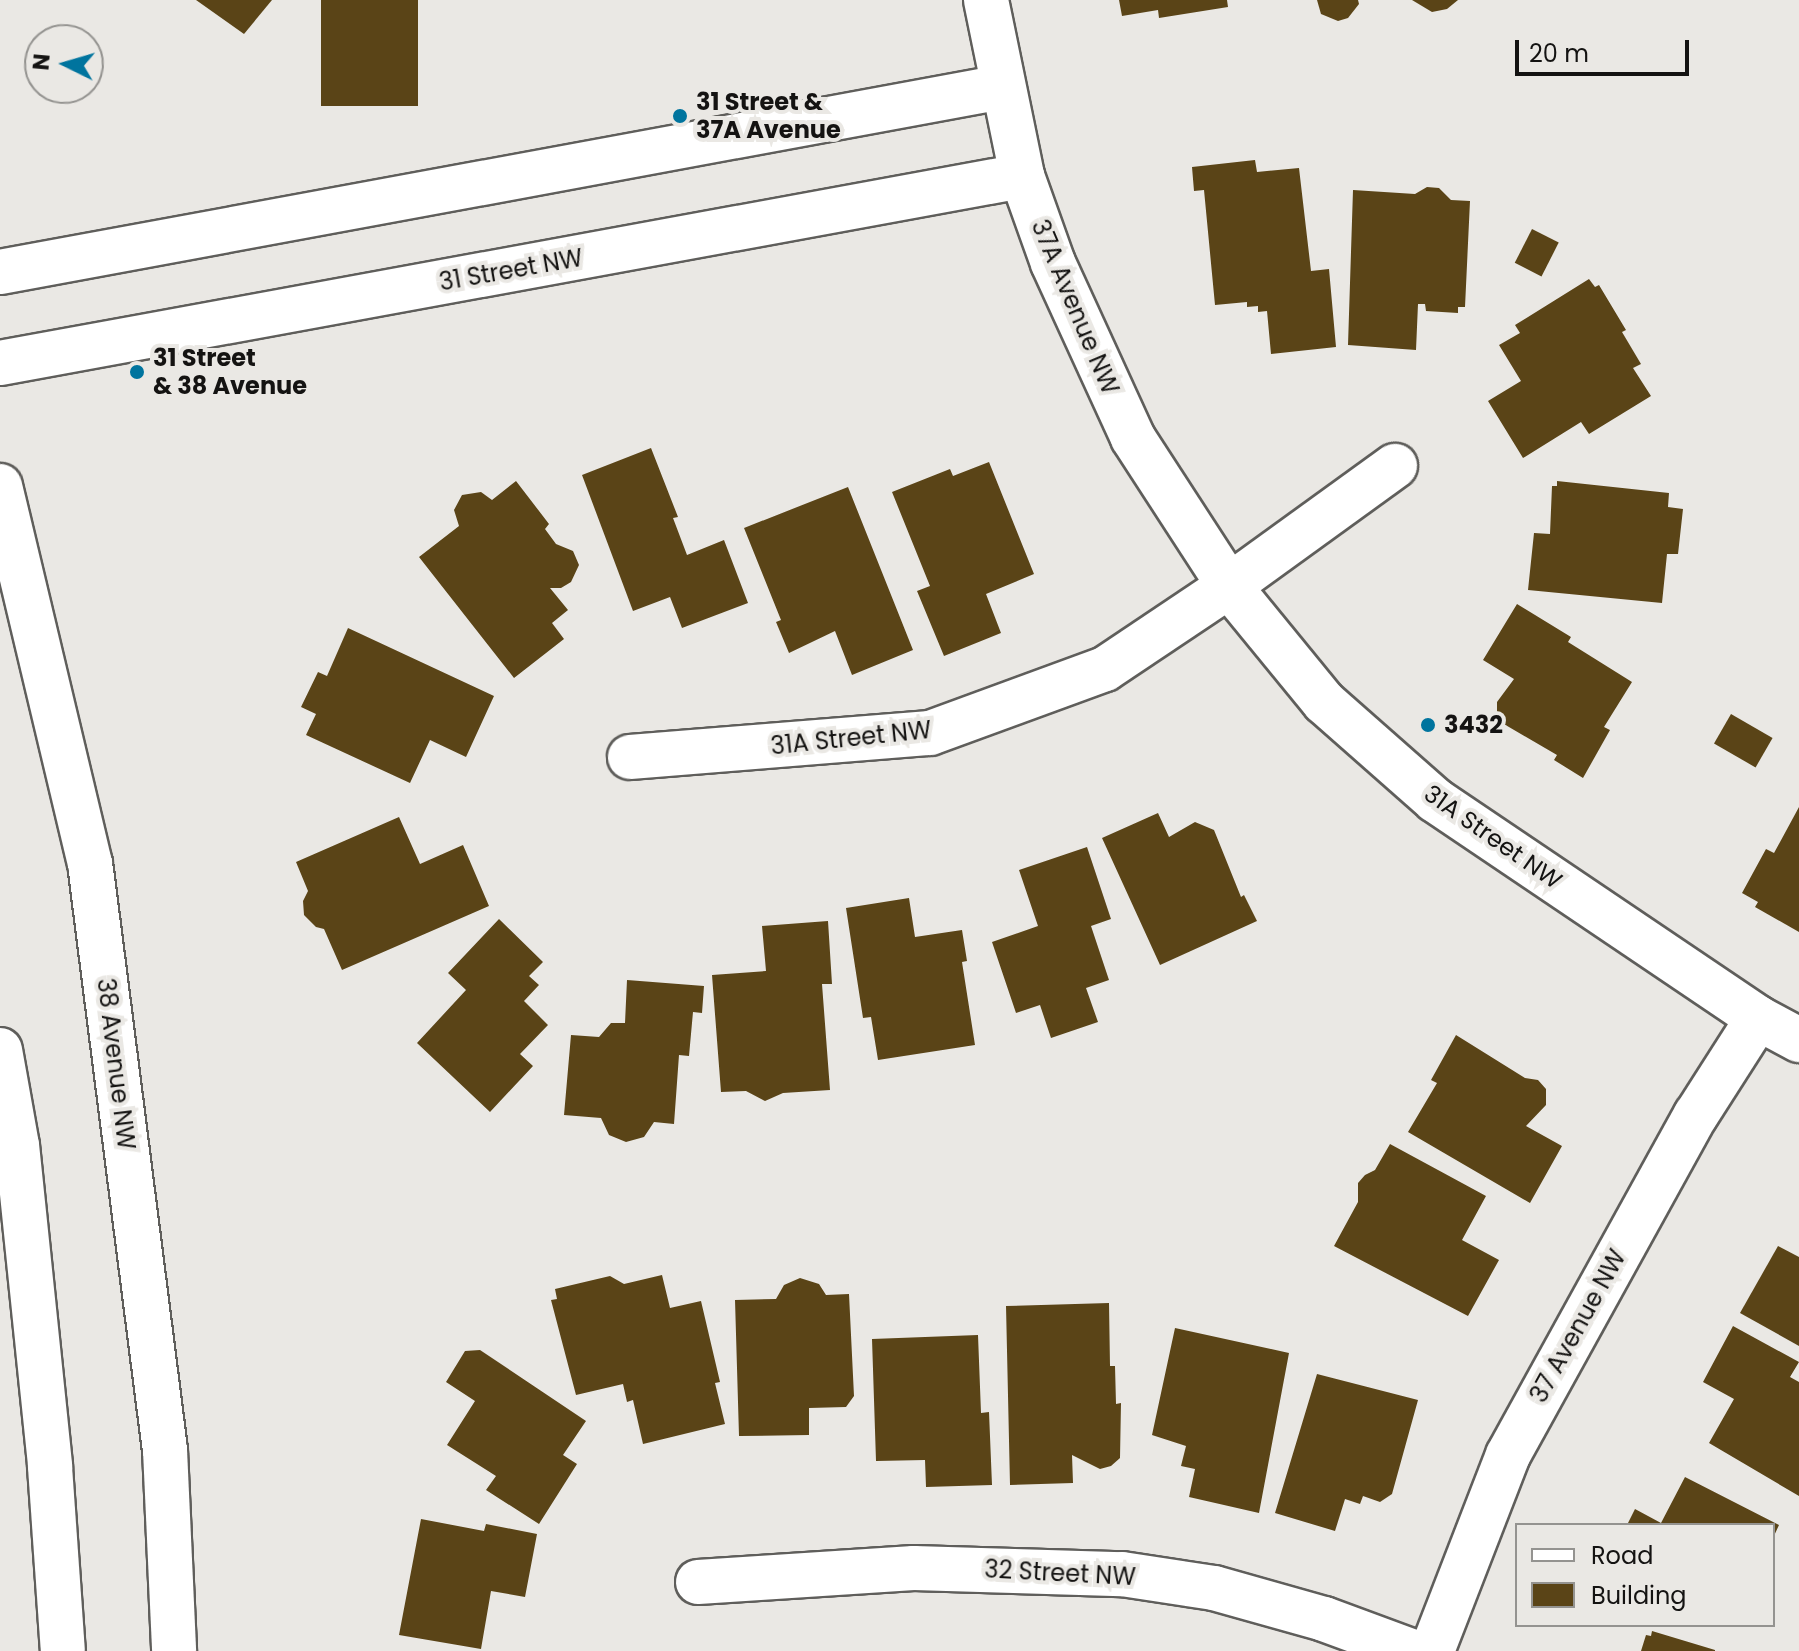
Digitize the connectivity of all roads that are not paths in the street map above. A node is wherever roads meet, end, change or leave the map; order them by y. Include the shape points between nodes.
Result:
1 (986, 0) edge
2 (1002, 87) junction
3 (1022, 176) junction
4 (0, 272) edge
5 (0, 363) edge
6 (1395, 466) dead end
7 (0, 486) edge
8 (1229, 586) junction
9 (630, 757) dead end
10 (1758, 1018) junction
11 (1799, 1040) edge
12 (0, 1050) edge
13 (698, 1582) dead end
14 (63, 1651) edge
15 (174, 1651) edge
16 (1411, 1651) edge
17 (1432, 1651) edge

1 - 2 street, 37A Avenue NW
2 - 3 street, 37A Avenue NW
2 - 4 street
3 - 5 street, 31 Street NW
3 - 8 street, 37A Avenue NW via 1053,263 1133,438
6 - 8 street, 31A Street NW
7 - 15 street, 38 Avenue NW via 90,863 165,1450
8 - 9 street, 31A Street NW via 1105,669 930,733
8 - 10 street, 31A Street NW via 1324,702 1435,800
10 - 11 street, 31A Street NW
10 - 17 street, 37 Avenue NW via 1696,1115 1508,1455
12 - 14 street via 19,1160
13 - 16 street, 32 Street NW via 914,1568 1122,1574 1214,1588

